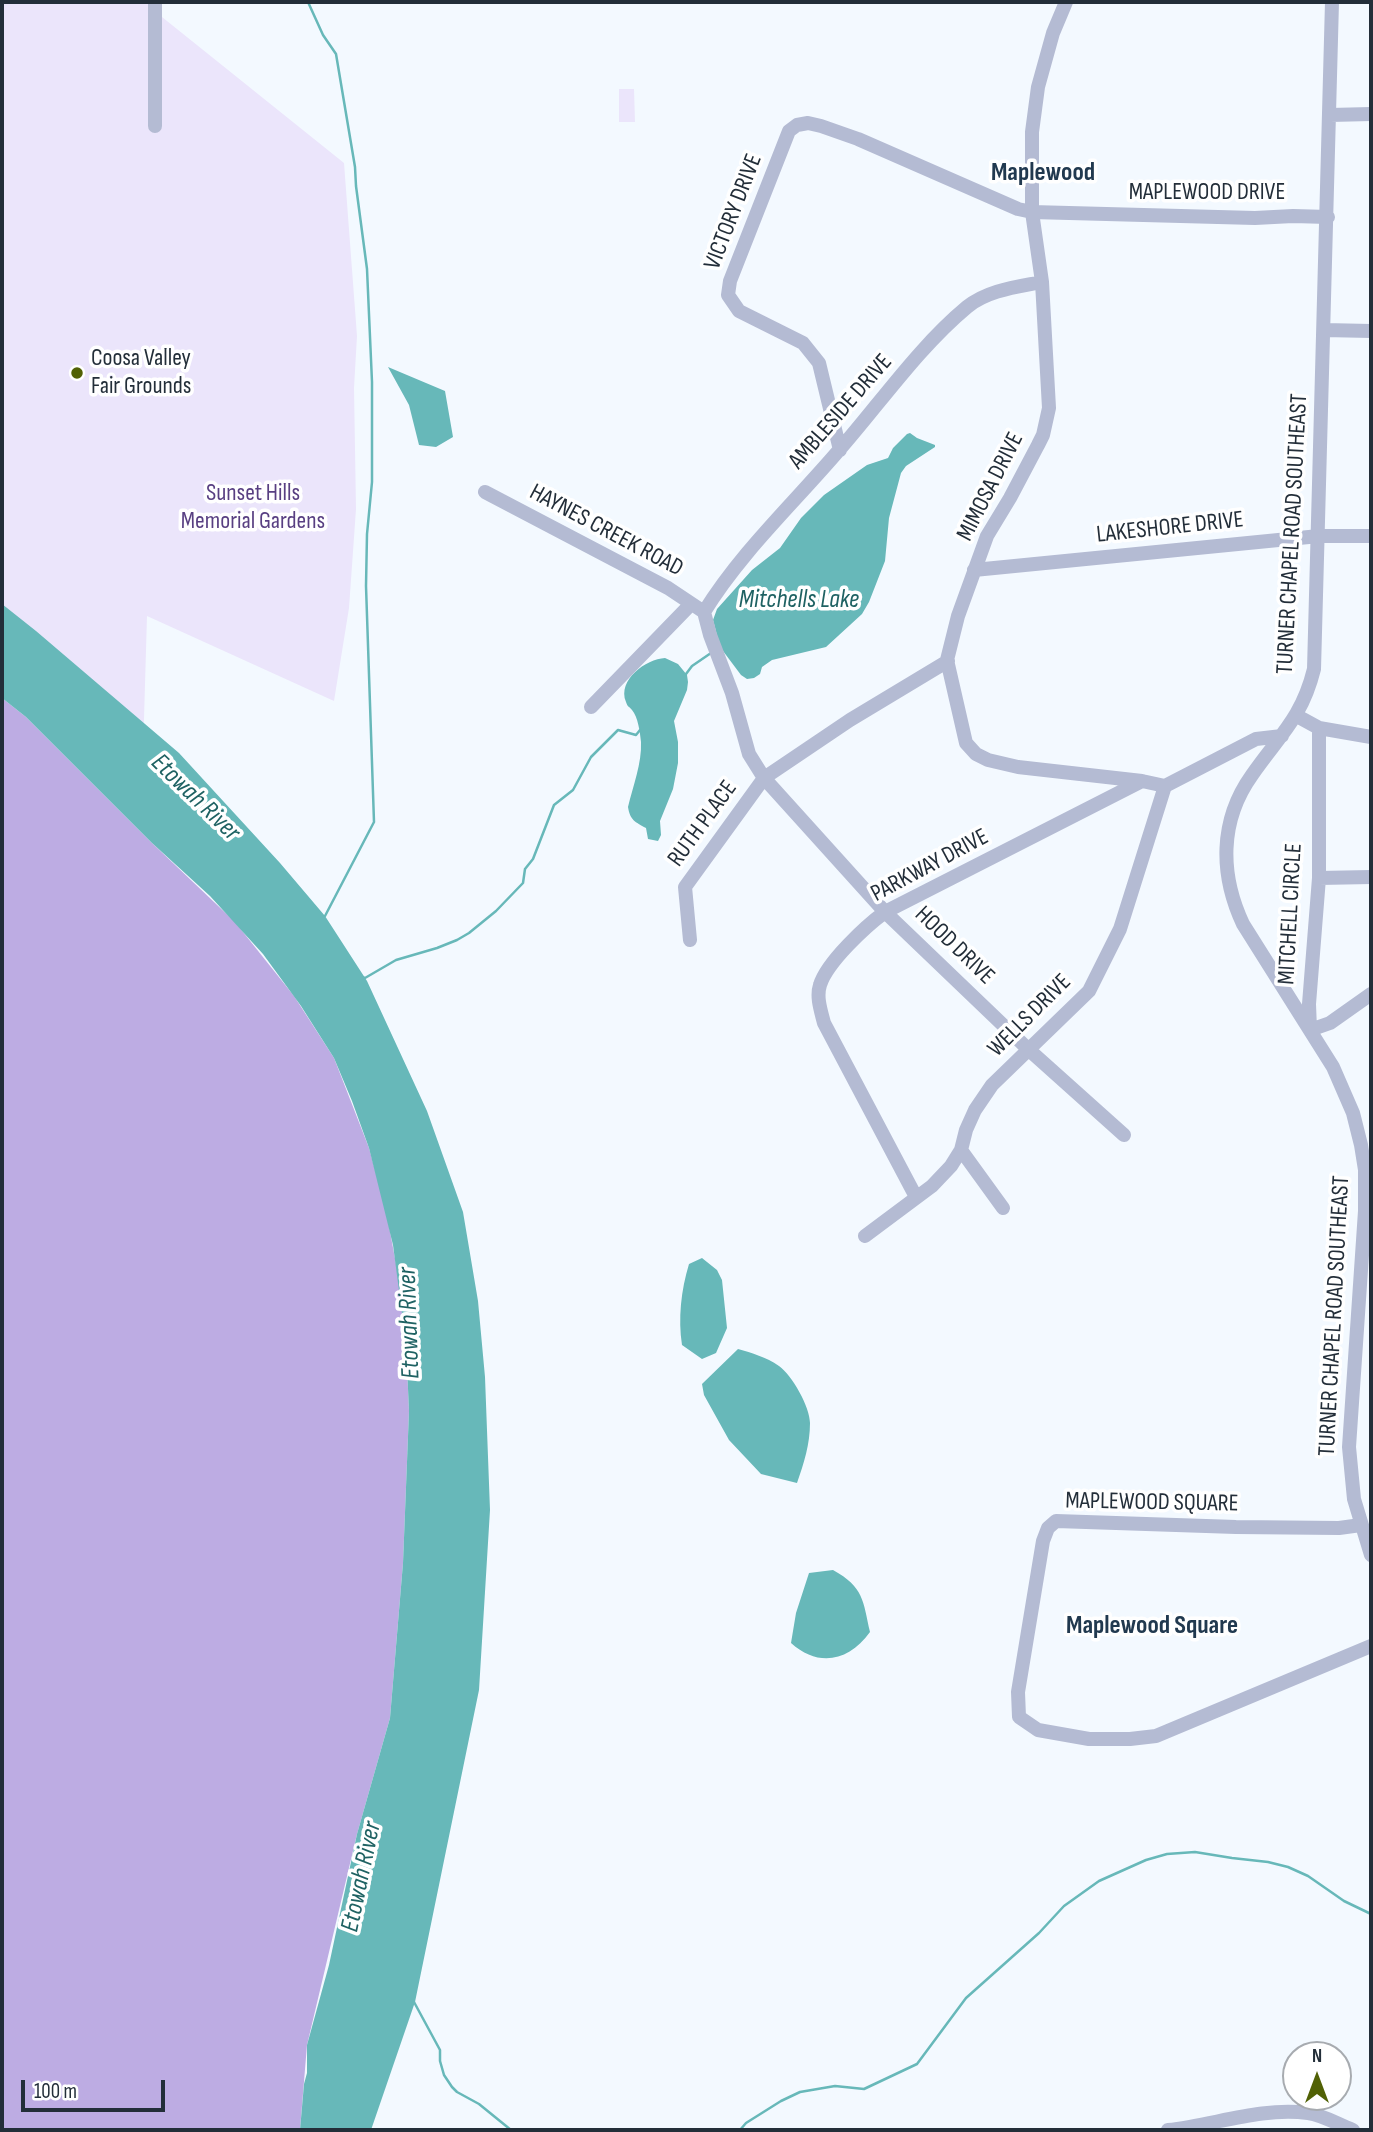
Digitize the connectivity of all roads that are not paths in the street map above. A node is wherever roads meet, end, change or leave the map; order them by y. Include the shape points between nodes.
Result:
1 (155, 2) edge
2 (1066, 2) edge
3 (1332, 2) edge
4 (1371, 114) edge
5 (1330, 115) junction
6 (809, 124) joint
7 (155, 127) dead end
8 (1032, 212) junction
9 (1328, 217) junction
10 (1042, 282) junction
11 (1324, 330) junction
12 (1371, 331) edge
13 (840, 450) junction
14 (485, 492) dead end
15 (1319, 536) junction
16 (1371, 536) edge
17 (974, 570) junction
18 (698, 608) junction
19 (948, 662) junction
20 (591, 707) dead end
21 (1297, 716) junction
22 (1319, 728) junction
23 (1282, 736) junction
24 (1371, 737) edge
25 (764, 778) junction
26 (1142, 781) junction
27 (1165, 786) junction
28 (1371, 877) edge
29 (1319, 878) junction
30 (885, 912) junction
31 (690, 940) dead end
32 (1371, 994) edge
33 (1310, 1030) junction
34 (1028, 1049) junction
35 (1124, 1135) dead end
36 (961, 1150) junction
37 (915, 1197) junction
38 (1003, 1208) dead end
39 (865, 1236) dead end
40 (1366, 1274) edge
41 (1361, 1525) junction
42 (1371, 1555) edge
43 (1371, 1646) edge
44 (1168, 2130) edge
45 (1353, 2130) edge

1 - 7 street
2 - 8 street, MIMOSA DRIVE via 1038,88 1032,132
3 - 5 street, TURNER CHAPEL ROAD SOUTHEAST
4 - 5 street
5 - 9 street, TURNER CHAPEL ROAD SOUTHEAST
6 - 8 street, MAPLEWOOD DRIVE via 858,139
6 - 13 street, VICTORY DRIVE via 789,131 728,295 739,312 803,343 819,363
8 - 9 street, MAPLEWOOD DRIVE
8 - 10 street, MIMOSA DRIVE
9 - 11 street, TURNER CHAPEL ROAD SOUTHEAST
10 - 13 street, AMBLESIDE DRIVE via 993,292 969,306 928,345
10 - 17 street, MIMOSA DRIVE via 1049,408 1043,435 987,536
11 - 12 street
11 - 15 street, TURNER CHAPEL ROAD SOUTHEAST
13 - 18 street, AMBLESIDE DRIVE
14 - 18 street, HAYNES CREEK ROAD
15 - 16 street, LAKESHORE DRIVE
15 - 17 street, LAKESHORE DRIVE
15 - 21 street, TURNER CHAPEL ROAD SOUTHEAST via 1314,669
17 - 19 street, MIMOSA DRIVE
18 - 20 street, AMBLESIDE DRIVE
18 - 25 street via 732,692 749,754
19 - 25 street
19 - 26 street, MIMOSA DRIVE via 966,743 976,754 1018,766
21 - 22 street
21 - 23 street, TURNER CHAPEL ROAD SOUTHEAST
22 - 24 street
22 - 29 street, MITCHELL CIRCLE
23 - 27 street via 1256,739
23 - 33 street, TURNER CHAPEL ROAD SOUTHEAST via 1237,803 1227,838 1227,877 1243,924
25 - 30 street, HOOD DRIVE
25 - 31 street, RUTH PLACE via 685,887
26 - 27 street, MIMOSA DRIVE
26 - 30 street, PARKWAY DRIVE
27 - 34 street, WELLS DRIVE via 1134,891 1105,963 1089,991
28 - 29 street
29 - 33 street, MITCHELL CIRCLE
30 - 34 street, HOOD DRIVE
30 - 37 street, PARKWAY DRIVE via 826,972 819,986 819,1002 824,1023
32 - 33 street via 1330,1023
33 - 40 street, TURNER CHAPEL ROAD SOUTHEAST via 1338,1078 1361,1145 1366,1183
34 - 35 street, HOOD DRIVE
34 - 36 street, WELLS DRIVE via 992,1085 966,1130
36 - 37 street, WELLS DRIVE via 932,1186
36 - 38 street
37 - 39 street, WELLS DRIVE
40 - 41 street, TURNER CHAPEL ROAD SOUTHEAST via 1349,1447
41 - 42 street, TURNER CHAPEL ROAD SOUTHEAST
41 - 43 street, MAPLEWOOD SQUARE via 1236,1527 1056,1521 1043,1541 1018,1692 1019,1717 1038,1730 1089,1739 1156,1736
44 - 45 street via 1276,2112 1310,2113

